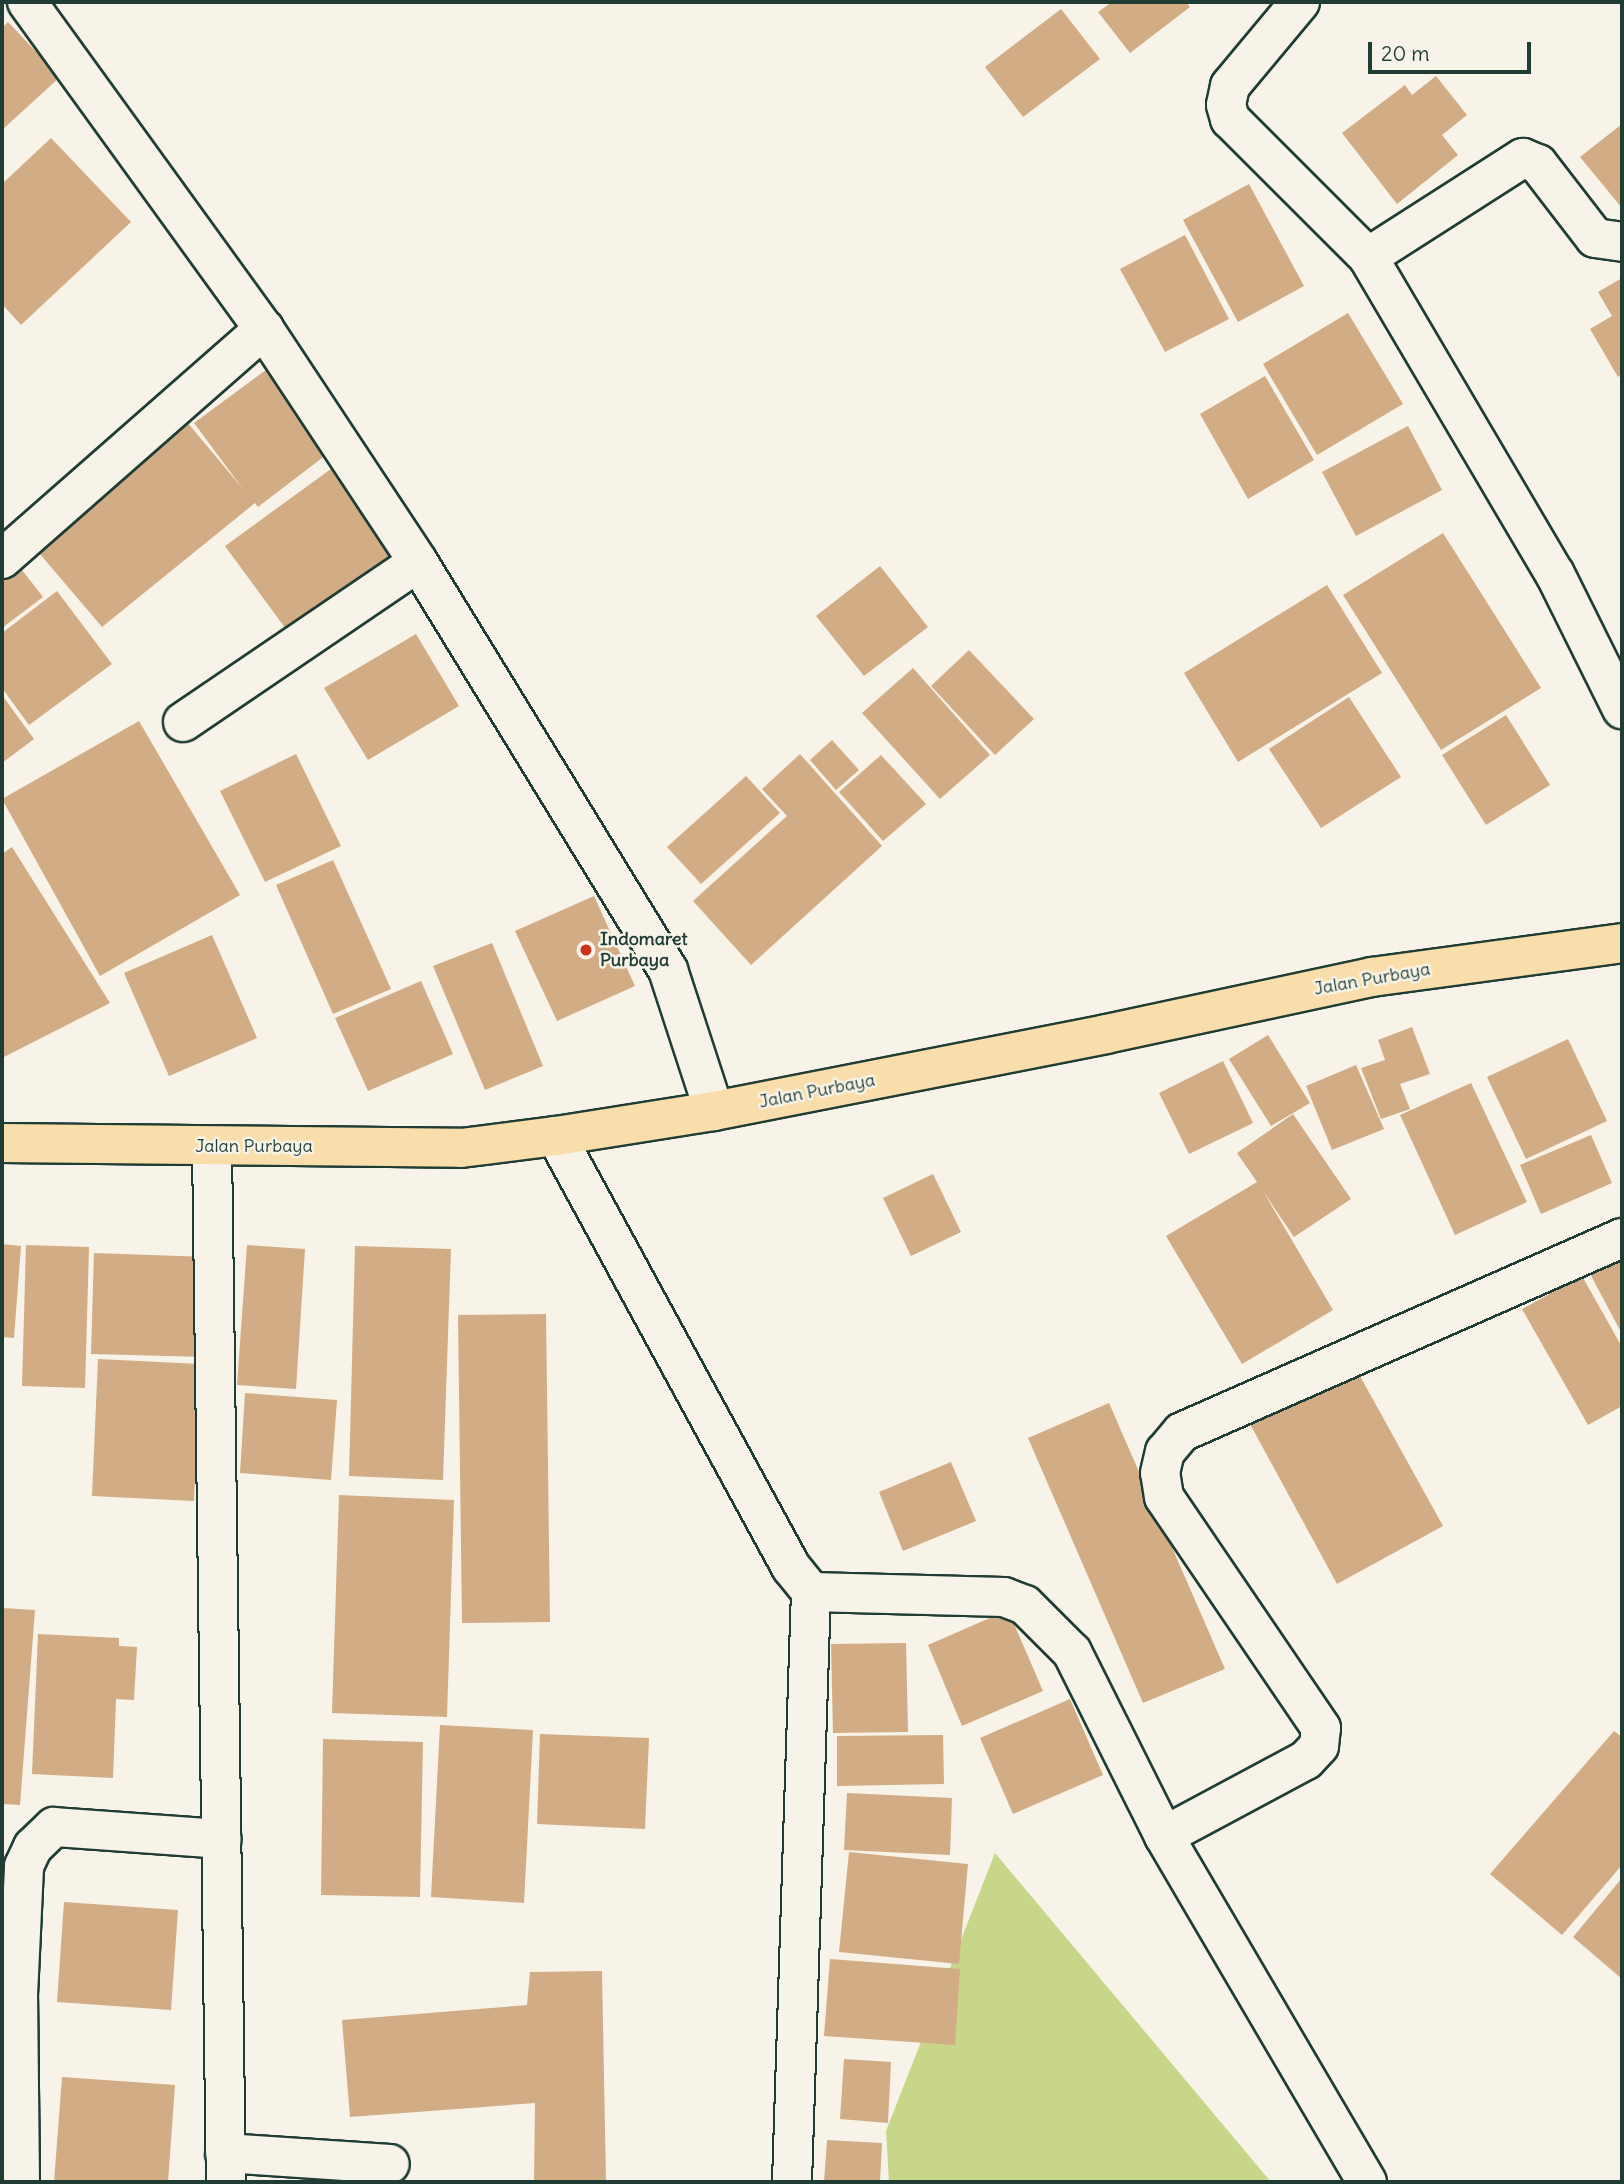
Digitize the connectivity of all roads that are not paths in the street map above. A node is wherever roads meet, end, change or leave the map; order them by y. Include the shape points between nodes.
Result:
1 (27, 2) edge
2 (1300, 2) edge
3 (1622, 242) edge
4 (1368, 257) junction
5 (264, 330) junction
6 (2, 559) edge
7 (418, 562) junction
8 (1622, 709) edge
9 (183, 722) dead end
10 (1622, 943) edge
11 (714, 1111) junction
12 (556, 1136) junction
13 (2, 1143) edge
14 (212, 1146) junction
15 (1622, 1238) edge
16 (811, 1592) junction
17 (1164, 1836) junction
18 (222, 1839) junction
19 (390, 2164) dead end
20 (225, 2168) edge
21 (20, 2182) edge
22 (792, 2182) edge
23 (1367, 2182) edge

1 - 5 street
2 - 4 street via 1243,65 1226,105 1230,119
3 - 4 street via 1595,238 1538,164 1522,159
4 - 8 street via 1555,573
5 - 6 street
5 - 7 street
7 - 9 street
7 - 11 street via 668,970
10 - 11 main road, Jalan Purbaya via 1372,977
11 - 12 main road, Jalan Purbaya
12 - 14 main road, Jalan Purbaya via 461,1148
12 - 16 street via 785,1555
13 - 14 main road, Jalan Purbaya
14 - 18 street
15 - 17 street via 1182,1432 1165,1452 1160,1473 1164,1497 1321,1728 1319,1746 1306,1759
16 - 17 street via 1004,1597 1024,1605 1072,1652
16 - 22 street
17 - 23 street
18 - 20 street
18 - 21 street via 54,1827 33,1847 24,1866 18,1995
19 - 20 street

